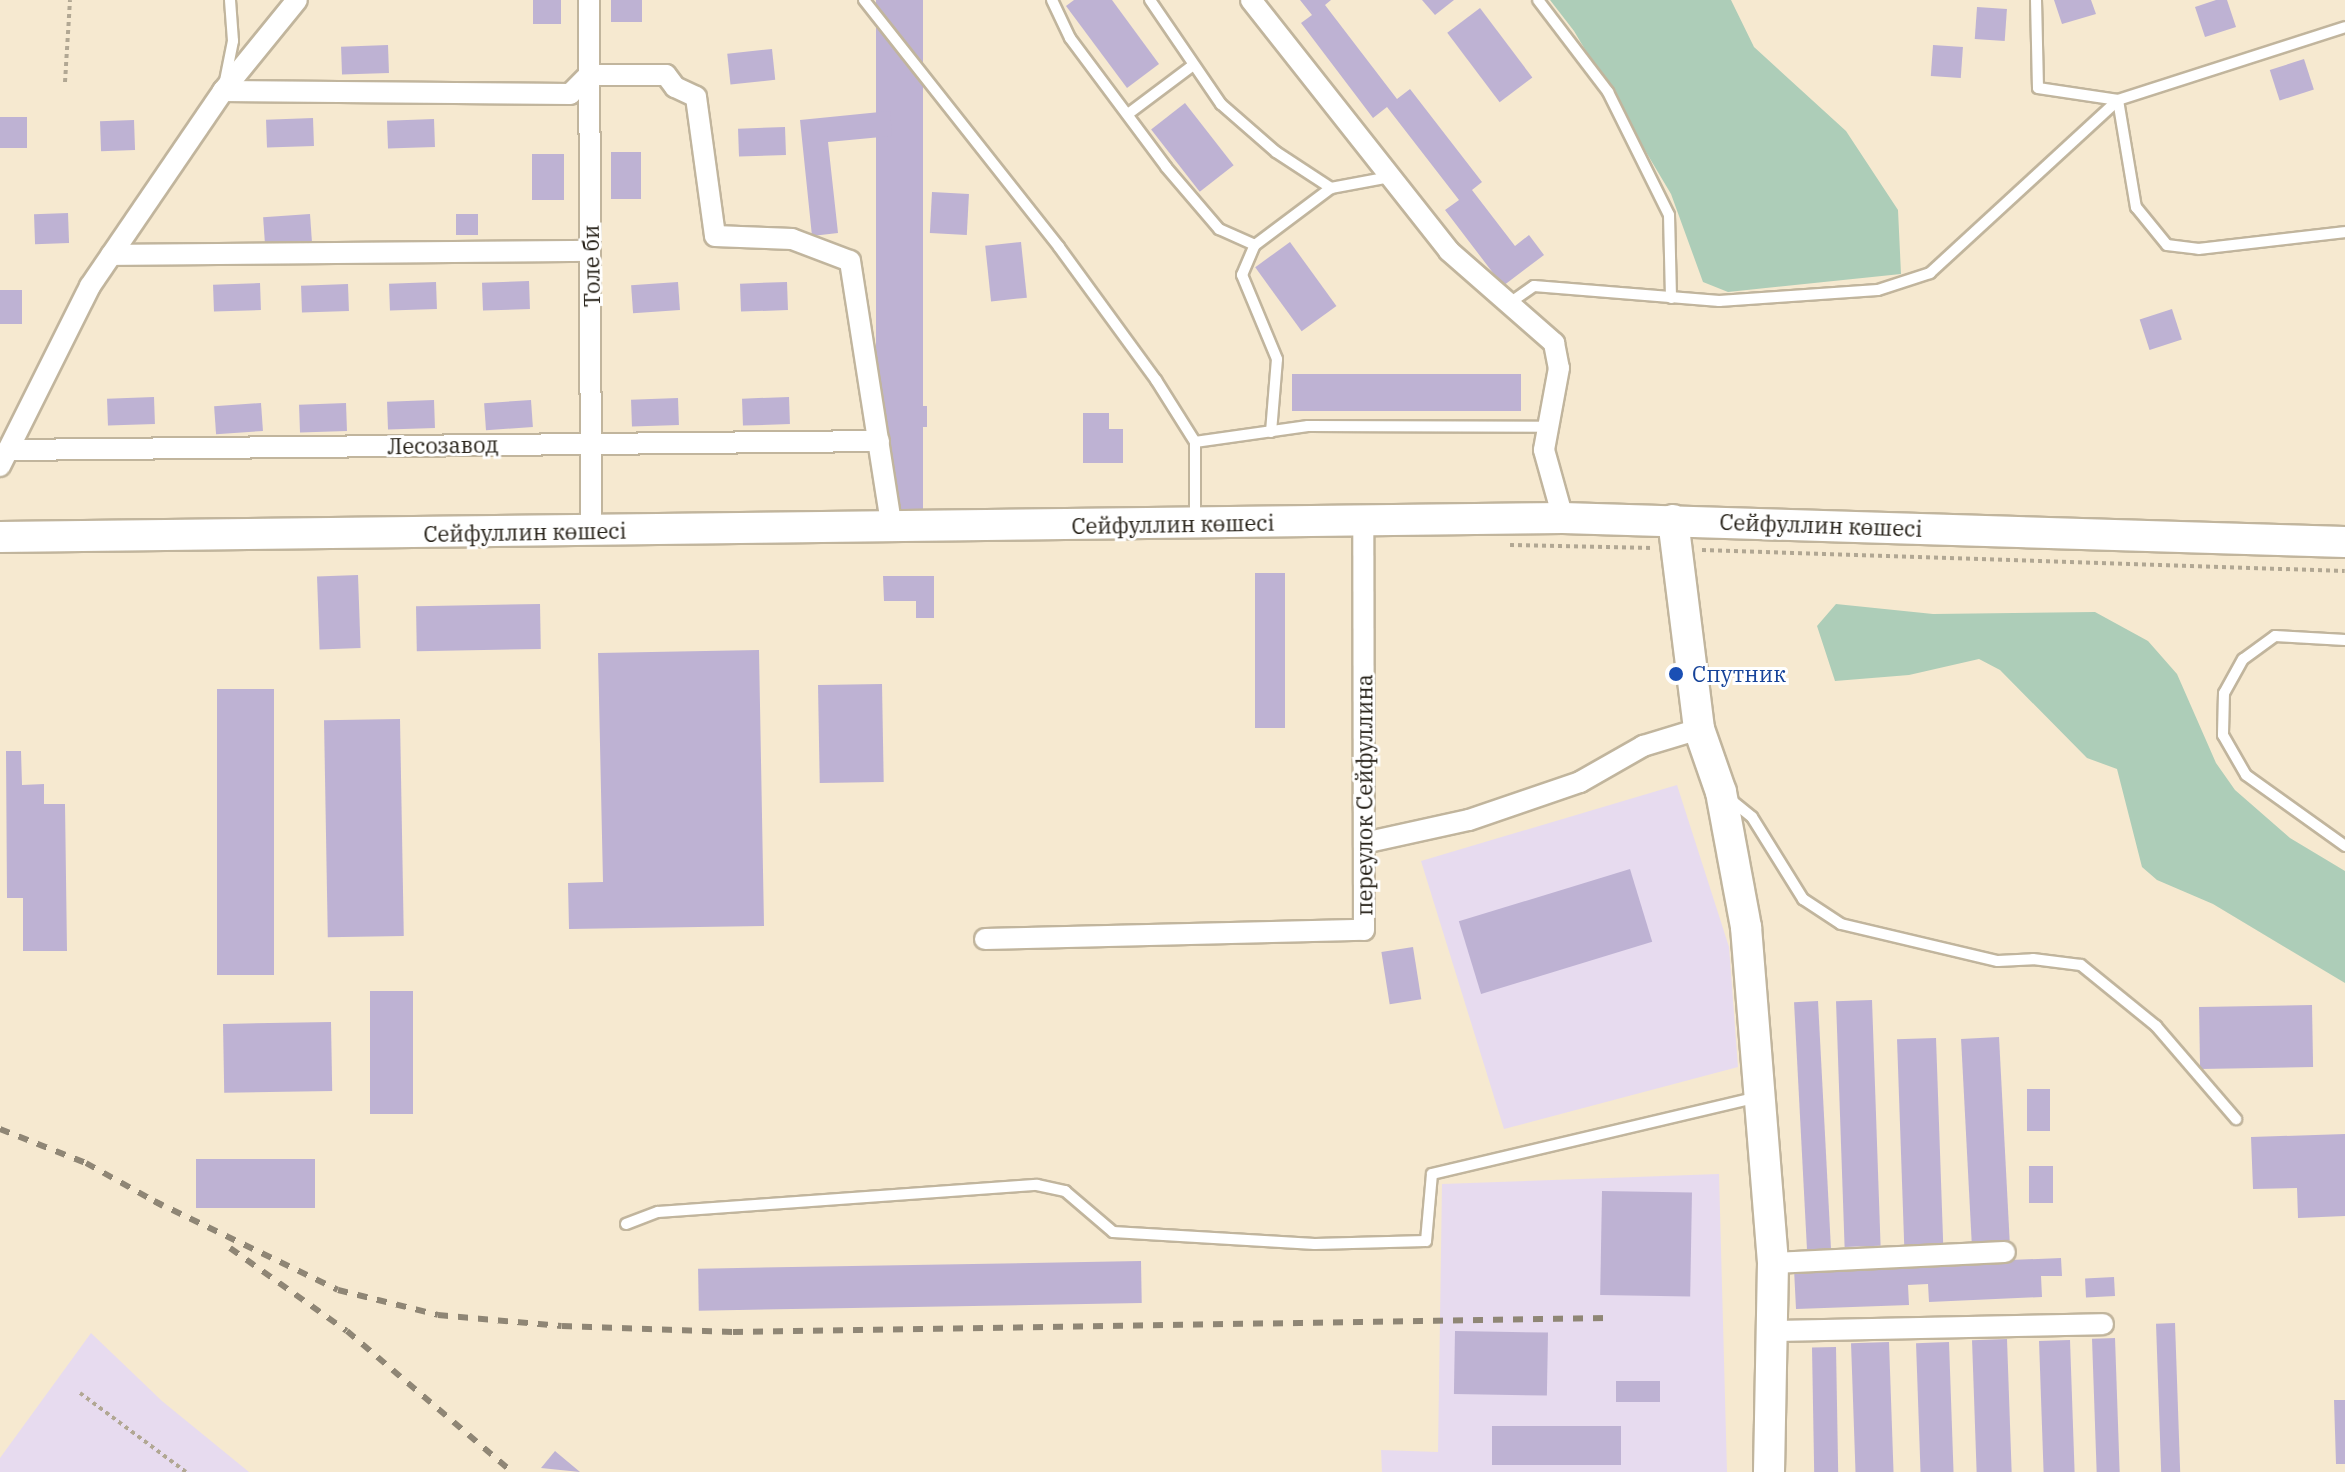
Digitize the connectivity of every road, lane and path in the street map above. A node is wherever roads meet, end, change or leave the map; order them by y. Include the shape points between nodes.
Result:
1 (70, 0) edge
2 (230, 0) edge
3 (297, 0) edge
4 (589, 0) edge
5 (864, 0) edge
6 (1052, 0) edge
7 (1150, 0) edge
8 (1251, 0) edge
9 (1538, 0) edge
10 (2036, 0) edge
11 (2345, 27) edge
12 (1192, 66) junction
13 (589, 75) junction
14 (65, 82) dead end
15 (223, 91) junction
16 (2118, 100) junction
17 (1128, 114) junction
18 (1390, 177) junction
19 (1331, 188) junction
20 (2345, 232) edge
21 (1255, 245) junction
22 (590, 251) junction
23 (111, 255) junction
24 (1671, 298) junction
25 (1511, 302) junction
26 (1548, 427) junction
27 (1271, 432) junction
28 (879, 441) junction
29 (1195, 442) junction
30 (593, 443) junction
31 (4, 458) edge
32 (1563, 518) junction
33 (1363, 522) junction
34 (1195, 524) junction
35 (892, 528) junction
36 (591, 532) junction
37 (1674, 534) junction
38 (0, 537) edge
39 (2345, 542) edge
40 (1503, 545) dead end
41 (2345, 571) edge
42 (2345, 640) edge
43 (1699, 729) junction
44 (1721, 792) junction
45 (1364, 843) junction
46 (2345, 846) edge
47 (985, 939) dead end
48 (1762, 1096) junction
49 (2236, 1119) dead end
50 (626, 1224) dead end
51 (2005, 1252) dead end
52 (1773, 1263) junction
53 (2103, 1324) dead end
54 (1774, 1331) junction
55 (80, 1393) dead end
56 (186, 1472) edge
57 (1769, 1472) edge

1 - 14 path
2 - 15 lane via 233,41
3 - 15 street
4 - 13 street, Толе би
5 - 29 lane via 1059,247
6 - 17 lane via 1070,38
7 - 12 lane
8 - 18 street
9 - 24 lane via 1608,92 1669,215
10 - 16 lane via 2038,88
11 - 16 lane
12 - 17 lane
12 - 19 lane via 1221,104
13 - 15 street via 570,94
13 - 22 street, Толе би
13 - 28 street via 666,75 675,87 696,97 715,236 792,239 850,261
15 - 23 street
16 - 20 lane via 2136,207 2167,245 2199,249
16 - 24 lane via 1930,273 1878,290 1719,301
17 - 21 lane via 1219,229
18 - 19 lane
18 - 25 street via 1449,251
19 - 21 lane
21 - 27 lane via 1242,275 1277,359
22 - 23 street
22 - 30 street, Толе би
23 - 31 street via 90,286
24 - 25 lane via 1534,286
25 - 26 street via 1554,343 1559,368
26 - 27 lane via 1308,426
26 - 32 street via 1545,463
27 - 29 lane
28 - 30 street, Лесозавод
28 - 35 street
29 - 34 lane
30 - 31 street, Лесозавод
30 - 36 street, Толе би
32 - 33 main road, Сейфуллин көшесі
32 - 37 main road, Сейфуллин көшесі
33 - 34 main road, Сейфуллин көшесі
33 - 45 street, переулок Сейфуллина
34 - 35 main road, Сейфуллин көшесі
35 - 36 main road, Сейфуллин көшесі
36 - 38 main road, Сейфуллин көшесі
37 - 39 main road, Сейфуллин көшесі
37 - 40 path
37 - 41 path
37 - 43 main road
42 - 46 lane via 2275,636 2251,653 2231,674 2224,693 2223,735 2246,775
43 - 44 main road
43 - 45 street via 1643,746 1580,782 1469,820
44 - 48 main road via 1746,927
44 - 49 lane via 1752,817 1803,899 1841,924 1998,961 2081,965 2156,1026
45 - 47 street, переулок Сейфуллина via 1364,930
48 - 50 lane via 1432,1174 1426,1241 1315,1244 1113,1232 1065,1191 1037,1185 674,1211
48 - 52 main road
51 - 52 street
52 - 54 main road
53 - 54 street
54 - 57 main road
55 - 56 path

